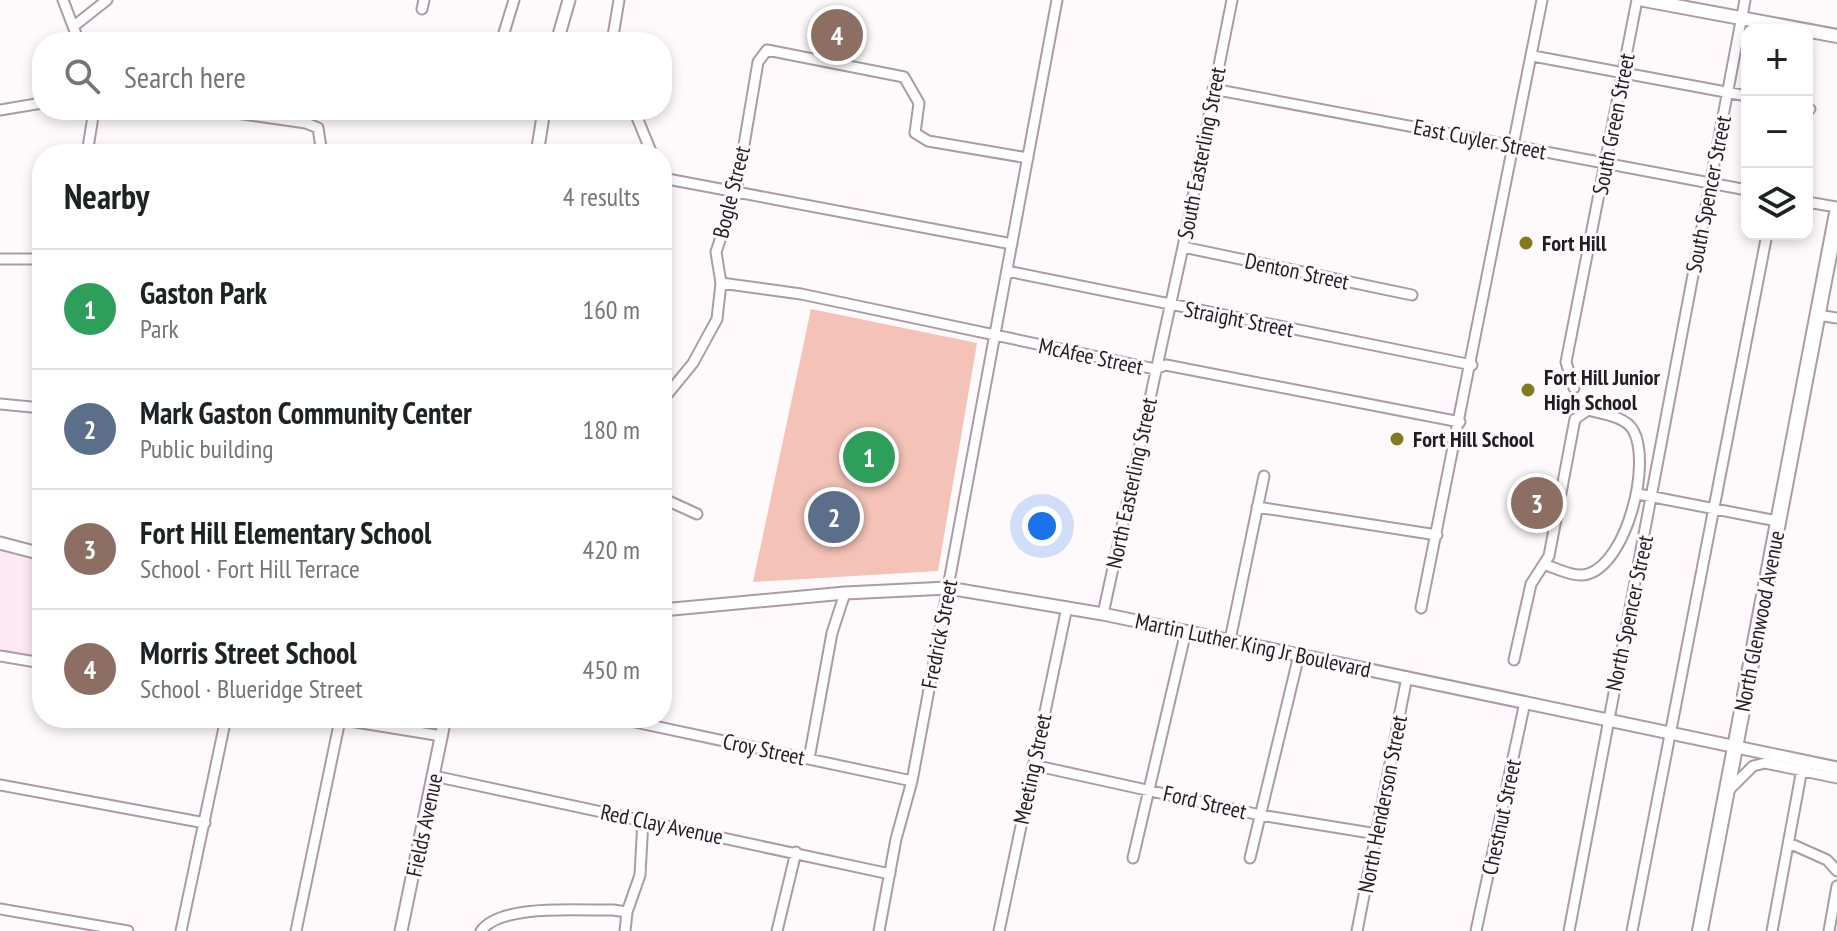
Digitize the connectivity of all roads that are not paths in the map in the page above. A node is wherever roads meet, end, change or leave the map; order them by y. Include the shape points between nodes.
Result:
1 (63, 0) edge
2 (107, 0) edge
3 (514, 0) edge
4 (569, 0) edge
5 (619, 0) edge
6 (1057, 0) edge
7 (1232, 0) edge
8 (1542, 0) edge
9 (1637, 0) edge
10 (1644, 0) edge
11 (1745, 0) edge
12 (1742, 17) junction
13 (74, 26) junction
14 (76, 32) edge
15 (504, 32) edge
16 (560, 32) edge
17 (614, 32) edge
18 (1837, 36) edge
19 (1533, 56) junction
20 (1623, 71) junction
21 (1213, 89) junction
22 (1727, 92) junction
23 (1741, 95) edge
24 (32, 105) edge
25 (0, 110) edge
26 (92, 120) edge
27 (285, 120) edge
28 (542, 120) edge
29 (638, 120) edge
30 (89, 144) edge
31 (320, 144) edge
32 (539, 144) edge
33 (648, 144) edge
34 (1515, 145) junction
35 (1028, 158) junction
36 (1605, 163) junction
37 (672, 180) edge
38 (1710, 183) junction
39 (1741, 189) edge
40 (736, 192) junction
41 (1813, 204) edge
42 (1837, 210) edge
43 (1766, 240) edge
44 (1012, 244) junction
45 (1183, 247) junction
46 (0, 259) edge
47 (32, 259) edge
48 (1007, 271) junction
49 (721, 283) junction
50 (1689, 294) joint
51 (1412, 295) dead end
52 (1170, 305) junction
53 (1818, 313) junction
54 (1837, 318) edge
55 (995, 336) junction
56 (1472, 365) junction
57 (1155, 369) junction
58 (1574, 388) dead end
59 (672, 389) edge
60 (0, 404) edge
61 (32, 407) edge
62 (1460, 422) junction
63 (1264, 476) dead end
64 (1638, 494) junction
65 (1653, 497) junction
66 (672, 503) edge
67 (1257, 507) junction
68 (1714, 508) junction
69 (697, 514) dead end
70 (1777, 521) junction
71 (1437, 535) junction
72 (0, 543) edge
73 (32, 551) edge
74 (1546, 565) junction
75 (948, 588) junction
76 (845, 593) junction
77 (1067, 607) junction
78 (1421, 608) dead end
79 (672, 609) edge
80 (1103, 614) junction
81 (1186, 631) junction
82 (1230, 640) junction
83 (1299, 655) junction
84 (0, 656) edge
85 (1514, 660) dead end
86 (32, 661) edge
87 (1407, 677) junction
88 (1525, 702) junction
89 (1607, 719) junction
90 (672, 727) edge
91 (224, 728) edge
92 (334, 728) edge
93 (392, 728) edge
94 (443, 728) edge
95 (1670, 732) junction
96 (442, 736) junction
97 (1743, 748) junction
98 (809, 759) junction
99 (1033, 765) junction
100 (1837, 768) edge
101 (1802, 769) junction
102 (434, 776) junction
103 (1837, 778) edge
104 (912, 781) junction
105 (0, 785) edge
106 (1149, 789) junction
107 (1728, 791) junction
108 (1260, 815) junction
109 (643, 820) junction
110 (205, 823) junction
111 (1377, 834) junction
112 (1789, 843) junction
113 (796, 852) junction
114 (1133, 858) dead end
115 (1250, 858) dead end
116 (1837, 871) edge
117 (890, 874) junction
118 (1837, 886) edge
119 (0, 909) edge
120 (627, 912) junction
121 (128, 931) edge
122 (181, 931) edge
123 (296, 931) edge
124 (401, 931) edge
125 (481, 931) edge
126 (625, 931) edge
127 (777, 931) edge
128 (879, 931) edge
129 (999, 931) edge
130 (1357, 931) edge
131 (1476, 931) edge
132 (1569, 931) edge
133 (1632, 931) edge
134 (1700, 931) edge
135 (1772, 931) edge
136 (1829, 931) edge

1 - 13 street
2 - 13 street
3 - 15 street
4 - 16 street
5 - 17 street
6 - 35 street, Fredrick Street
7 - 21 street, South Easterling Street
8 - 19 street
9 - 20 street, South Green Street
10 - 12 main road
11 - 12 street, South Spencer Street
12 - 18 main road
12 - 22 street, South Spencer Street
13 - 14 street
19 - 20 street
19 - 34 street
20 - 22 street
20 - 36 street, South Green Street
21 - 34 street, East Cuyler Street
21 - 45 street, South Easterling Street
22 - 23 street
22 - 38 street, South Spencer Street
24 - 25 street
26 - 30 street
27 - 31 street via 318,128
28 - 32 street
29 - 33 street
34 - 36 street, East Cuyler Street
34 - 56 street
35 - 40 street, Bogle Street via 928,141 915,133 919,103 904,77 767,50 758,62
35 - 44 street, Fredrick Street
36 - 38 street, East Cuyler Street
36 - 58 street, South Green Street via 1566,362
37 - 40 street
38 - 39 street, East Cuyler Street
38 - 50 street, South Spencer Street
40 - 44 street
40 - 49 street, Bogle Street via 716,252
41 - 42 street
42 - 53 main road, North Glenwood Avenue
43 - 68 street
44 - 48 street, Fredrick Street
45 - 51 street, Denton Street
45 - 52 street, South Easterling Street
46 - 47 street
48 - 52 street, Straight Street
48 - 55 street, Fredrick Street
49 - 55 street, McAfee Street via 801,294
49 - 59 street, Bogle Street via 717,319
50 - 65 street, North Spencer Street
52 - 56 street, Straight Street
52 - 57 street, North Easterling Street
53 - 54 street
53 - 70 main road, North Glenwood Avenue
55 - 57 street, McAfee Street
55 - 75 street, Fredrick Street
56 - 62 street
57 - 62 street, McAfee Street via 1166,365
57 - 80 street, North Easterling Street
60 - 61 street
62 - 71 street
63 - 67 street
64 - 65 street
64 - 74 street via 1617,546 1597,570 1577,575
64 - 74 street via 1633,430 1588,410 1575,419
65 - 68 street
65 - 89 street, North Spencer Street
66 - 69 street
67 - 71 street
67 - 82 street
68 - 70 street
68 - 95 street
70 - 97 main road, North Glenwood Avenue
71 - 78 street
72 - 73 street
74 - 85 street via 1531,584
75 - 76 street, Martin Luther King Jr Boulevard
75 - 77 street, Martin Luther King Jr Boulevard
75 - 104 street, Fredrick Street
76 - 79 street, Martin Luther King Jr Boulevard
76 - 98 street via 832,633
77 - 80 street, Martin Luther King Jr Boulevard
77 - 99 street, Meeting Street
80 - 81 street, Martin Luther King Jr Boulevard
81 - 82 street, Martin Luther King Jr Boulevard
81 - 106 street
82 - 83 street, Martin Luther King Jr Boulevard
83 - 87 street, Martin Luther King Jr Boulevard
83 - 108 street
84 - 86 street
87 - 88 street, Martin Luther King Jr Boulevard
87 - 111 street, North Henderson Street
88 - 89 street, Martin Luther King Jr Boulevard
88 - 131 street, Chestnut Street
89 - 95 street, Martin Luther King Jr Boulevard
89 - 132 street, North Spencer Street
90 - 98 street, Croy Street
91 - 110 street
92 - 123 street
93 - 96 street
94 - 96 street, Fields Avenue
95 - 97 street, Martin Luther King Jr Boulevard
95 - 133 street
96 - 102 street, Fields Avenue
97 - 100 street, Martin Luther King Jr Boulevard
97 - 107 main road, North Glenwood Avenue
98 - 104 street, Croy Street
99 - 106 street, Ford Street
99 - 129 street, Meeting Street
101 - 103 street
101 - 107 street via 1753,766
101 - 112 street
102 - 109 street, Red Clay Avenue
102 - 124 street, Fields Avenue
104 - 117 street, Fredrick Street
105 - 110 street
106 - 108 street, Ford Street
106 - 114 street
107 - 134 main road, North Glenwood Avenue
108 - 111 street, Ford Street
108 - 115 street
109 - 113 street, Red Clay Avenue
109 - 120 street via 640,875
110 - 122 street
111 - 130 street, North Henderson Street
112 - 116 street via 1827,860
112 - 135 street
113 - 117 street, Red Clay Avenue
113 - 127 street
117 - 128 street, Fredrick Street
118 - 136 street
119 - 121 street
120 - 125 street via 517,912
120 - 126 street

